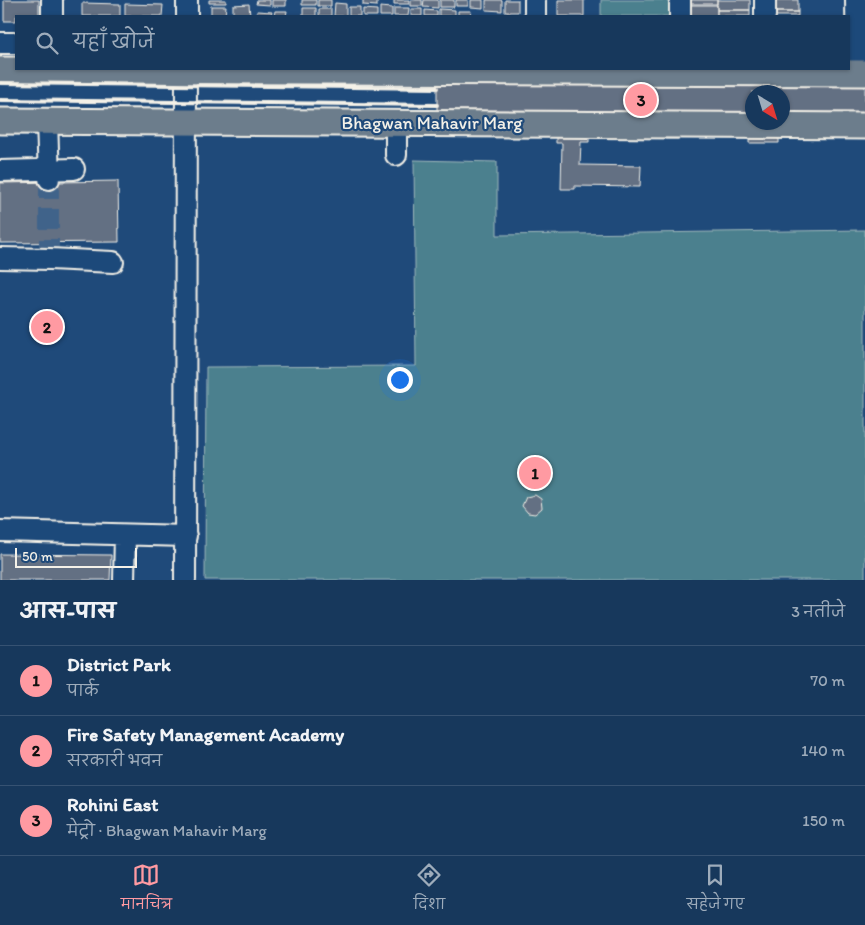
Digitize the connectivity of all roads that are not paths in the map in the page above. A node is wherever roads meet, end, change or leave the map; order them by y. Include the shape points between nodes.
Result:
1 (52, 0) edge
2 (187, 0) edge
3 (535, 0) edge
4 (680, 0) edge
5 (765, 0) edge
6 (856, 0) edge
7 (52, 15) edge
8 (187, 15) edge
9 (535, 15) edge
10 (680, 15) edge
11 (765, 15) edge
12 (0, 43) edge
13 (15, 43) edge
14 (0, 70) edge
15 (15, 70) edge
16 (186, 70) edge
17 (534, 70) edge
18 (678, 70) edge
19 (765, 70) edge
20 (861, 73) edge
21 (0, 121) edge
22 (47, 121) junction
23 (187, 122) junction
24 (396, 123) junction
25 (865, 126) edge
26 (396, 155) dead end
27 (74, 169) dead end
28 (0, 171) edge
29 (48, 174) junction
30 (0, 258) edge
31 (113, 262) dead end
32 (0, 531) edge
33 (125, 534) junction
34 (186, 536) junction
35 (124, 580) edge
36 (186, 580) edge

1 - 7 street
2 - 8 street
3 - 9 street
4 - 10 street
5 - 11 street
6 - 20 street
12 - 13 street
14 - 15 main road
16 - 23 street
17 - 18 main road
18 - 19 main road
19 - 20 main road
21 - 22 main road, Bhagwan Mahavir Marg
22 - 23 main road, Bhagwan Mahavir Marg
22 - 29 street
23 - 24 main road, Bhagwan Mahavir Marg
23 - 34 street
24 - 25 main road, Bhagwan Mahavir Marg
24 - 26 street
27 - 29 street
28 - 29 street
30 - 31 street via 50,254
32 - 33 street
33 - 34 street
33 - 35 street
34 - 36 street

